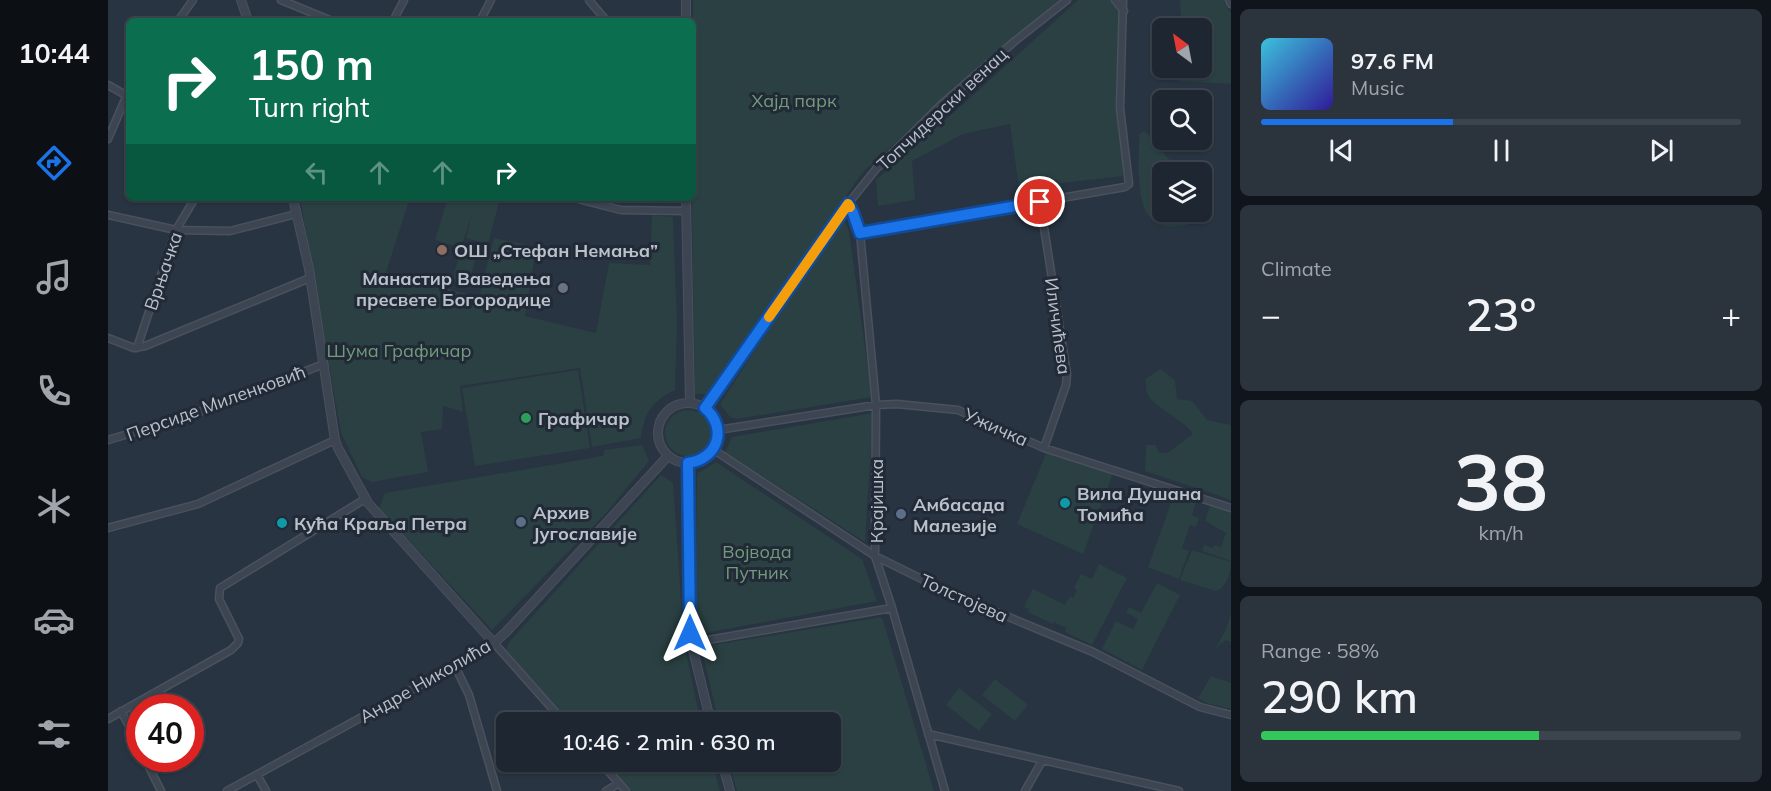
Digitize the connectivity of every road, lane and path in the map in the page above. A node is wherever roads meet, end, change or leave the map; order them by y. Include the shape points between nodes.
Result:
1 (193, 0) edge
2 (241, 0) edge
3 (281, 0) edge
4 (404, 0) edge
5 (491, 0) edge
6 (589, 0) edge
7 (686, 0) edge
8 (1067, 0) edge
9 (1115, 0) edge
10 (1123, 0) edge
11 (1124, 11) junction
12 (180, 18) edge
13 (247, 18) edge
14 (325, 18) edge
15 (395, 18) edge
16 (482, 18) edge
17 (604, 18) dead end
18 (686, 18) edge
19 (108, 85) edge
20 (126, 93) edge
21 (126, 98) edge
22 (108, 139) edge
23 (193, 201) edge
24 (294, 201) edge
25 (586, 201) edge
26 (686, 201) edge
27 (1040, 202) junction
28 (848, 204) junction
29 (686, 211) junction
30 (296, 214) junction
31 (108, 215) edge
32 (176, 230) junction
33 (860, 233) junction
34 (310, 278) junction
35 (108, 338) edge
36 (137, 348) junction
37 (324, 364) junction
38 (690, 403) junction
39 (876, 405) junction
40 (705, 408) junction
41 (718, 430) junction
42 (108, 440) edge
43 (335, 440) junction
44 (1044, 448) junction
45 (714, 450) junction
46 (668, 456) junction
47 (688, 463) junction
48 (365, 499) junction
49 (1231, 508) edge
50 (108, 528) edge
51 (875, 556) junction
52 (892, 608) junction
53 (494, 642) junction
54 (691, 643) junction
55 (455, 666) junction
56 (121, 711) junction
57 (555, 712) edge
58 (708, 712) edge
59 (1231, 715) edge
60 (108, 718) edge
61 (126, 720) edge
62 (928, 734) junction
63 (1042, 761) junction
64 (152, 772) edge
65 (609, 772) edge
66 (725, 772) edge
67 (257, 775) junction
68 (619, 783) junction
69 (161, 791) edge
70 (227, 791) edge
71 (266, 791) edge
72 (497, 791) edge
73 (606, 791) edge
74 (626, 791) edge
75 (730, 791) edge
76 (945, 791) edge
77 (1025, 791) edge
78 (1179, 791) edge

1 - 12 street
2 - 13 street
3 - 14 street
4 - 15 street
5 - 16 street
6 - 17 street
7 - 18 street
8 - 28 street, Топчидерски венац via 926,119 876,169
9 - 11 street
10 - 11 street
11 - 27 street via 1120,108 1129,184
19 - 20 street
21 - 22 street
23 - 32 street, Врњачка
24 - 30 street
25 - 29 street via 621,210
26 - 29 street
27 - 33 street
27 - 44 street, Иличићева via 1067,374
28 - 33 street, Крајишка
28 - 40 street, Топчидерски венац
29 - 38 street
30 - 32 street via 230,231
30 - 34 street
31 - 32 street
32 - 36 street, Врњачка
33 - 39 street, Крајишка
34 - 36 street
34 - 37 street
35 - 36 street
37 - 42 street, Персиде Миленковић via 189,416
37 - 43 street
38 - 40 street
38 - 46 street via 671,408 660,421 658,437
39 - 41 street, Ужичка
39 - 44 street, Ужичка via 958,410
39 - 51 street, Крајишка
40 - 41 street
41 - 45 street
43 - 48 street
43 - 50 street via 198,504
44 - 49 street, Ужичка
45 - 47 street via 704,459
45 - 51 street, Толстојева
46 - 47 street
46 - 53 street, Андре Николића
47 - 54 street
48 - 53 street
48 - 56 street via 220,588 219,599 237,634 235,646
51 - 52 street, Крајишка
51 - 59 street, Толстојева via 948,592 1093,652 1200,707
52 - 54 street
52 - 62 street, Крајишка
53 - 55 street, Андре Николића
53 - 57 street
54 - 58 street
55 - 67 street, Андре Николића
55 - 72 street via 469,695
56 - 60 street
56 - 61 street
62 - 63 street
62 - 76 street, Крајишка
63 - 77 street
63 - 78 street
64 - 69 street
65 - 68 street
66 - 75 street
67 - 70 street, Андре Николића
67 - 71 street
68 - 73 street
68 - 74 street

